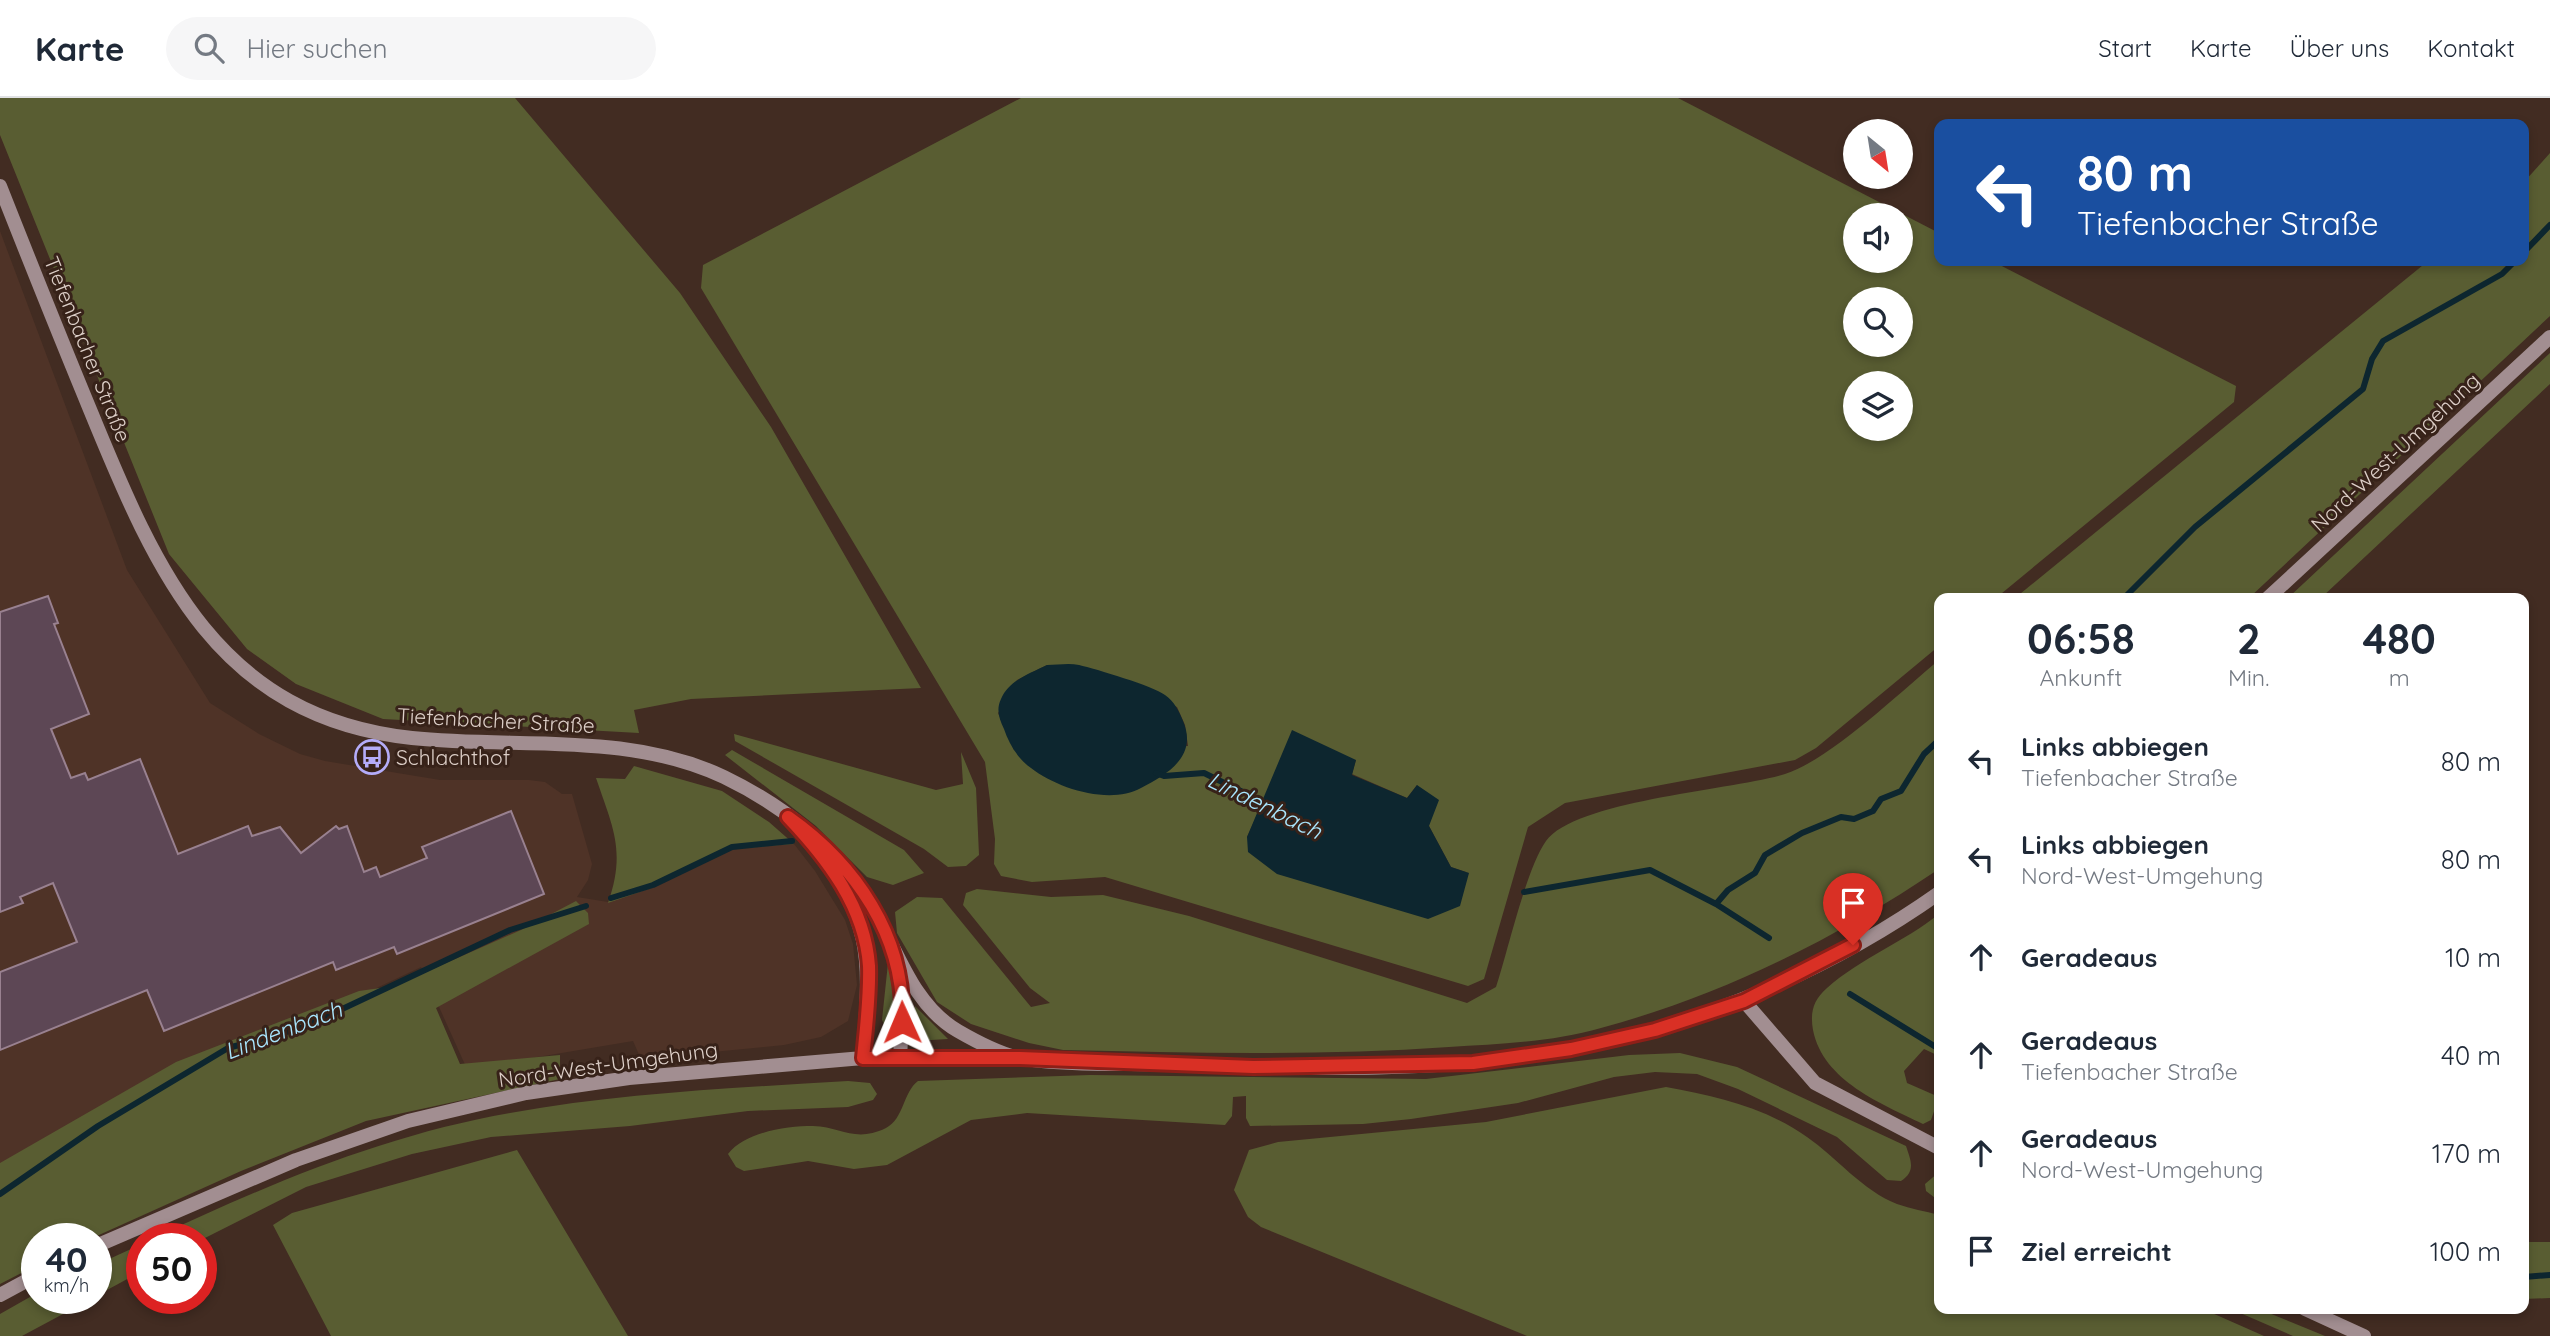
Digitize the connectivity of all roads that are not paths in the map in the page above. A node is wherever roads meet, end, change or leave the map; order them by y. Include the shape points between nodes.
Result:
1 (0, 186) edge
2 (2550, 337) edge
3 (2273, 593) edge
4 (788, 817) junction
5 (1934, 897) edge
6 (892, 946) junction
7 (1744, 1001) junction
8 (863, 1058) junction
9 (900, 1058) junction
10 (1020, 1058) junction
11 (1934, 1144) edge
12 (112, 1239) edge
13 (21, 1284) edge
14 (0, 1295) edge
15 (2316, 1314) edge
16 (2364, 1336) edge

1 - 4 main road, Tiefenbacher Straße via 125,496 155,555 205,632 255,678 321,717 388,735 573,745 677,759 723,776
2 - 3 main road, Nord-West-Umgehung
4 - 6 main road, Tiefenbacher Straße via 835,854 869,901
4 - 8 main road, Tiefenbacher Straße via 831,867 849,896 862,932 869,988
5 - 7 main road via 1897,923
6 - 9 main road, Tiefenbacher Straße via 903,1003
6 - 10 main road, Tiefenbacher Straße via 916,990 938,1017 978,1041
7 - 10 main road, Tiefenbacher Straße via 1655,1030 1571,1049 1473,1063 1292,1067
7 - 11 main road via 1815,1083
8 - 9 main road, Nord-West-Umgehung
8 - 12 main road, Nord-West-Umgehung via 629,1078 526,1093 408,1121 296,1160
9 - 10 main road, Nord-West-Umgehung
13 - 14 main road
15 - 16 main road

